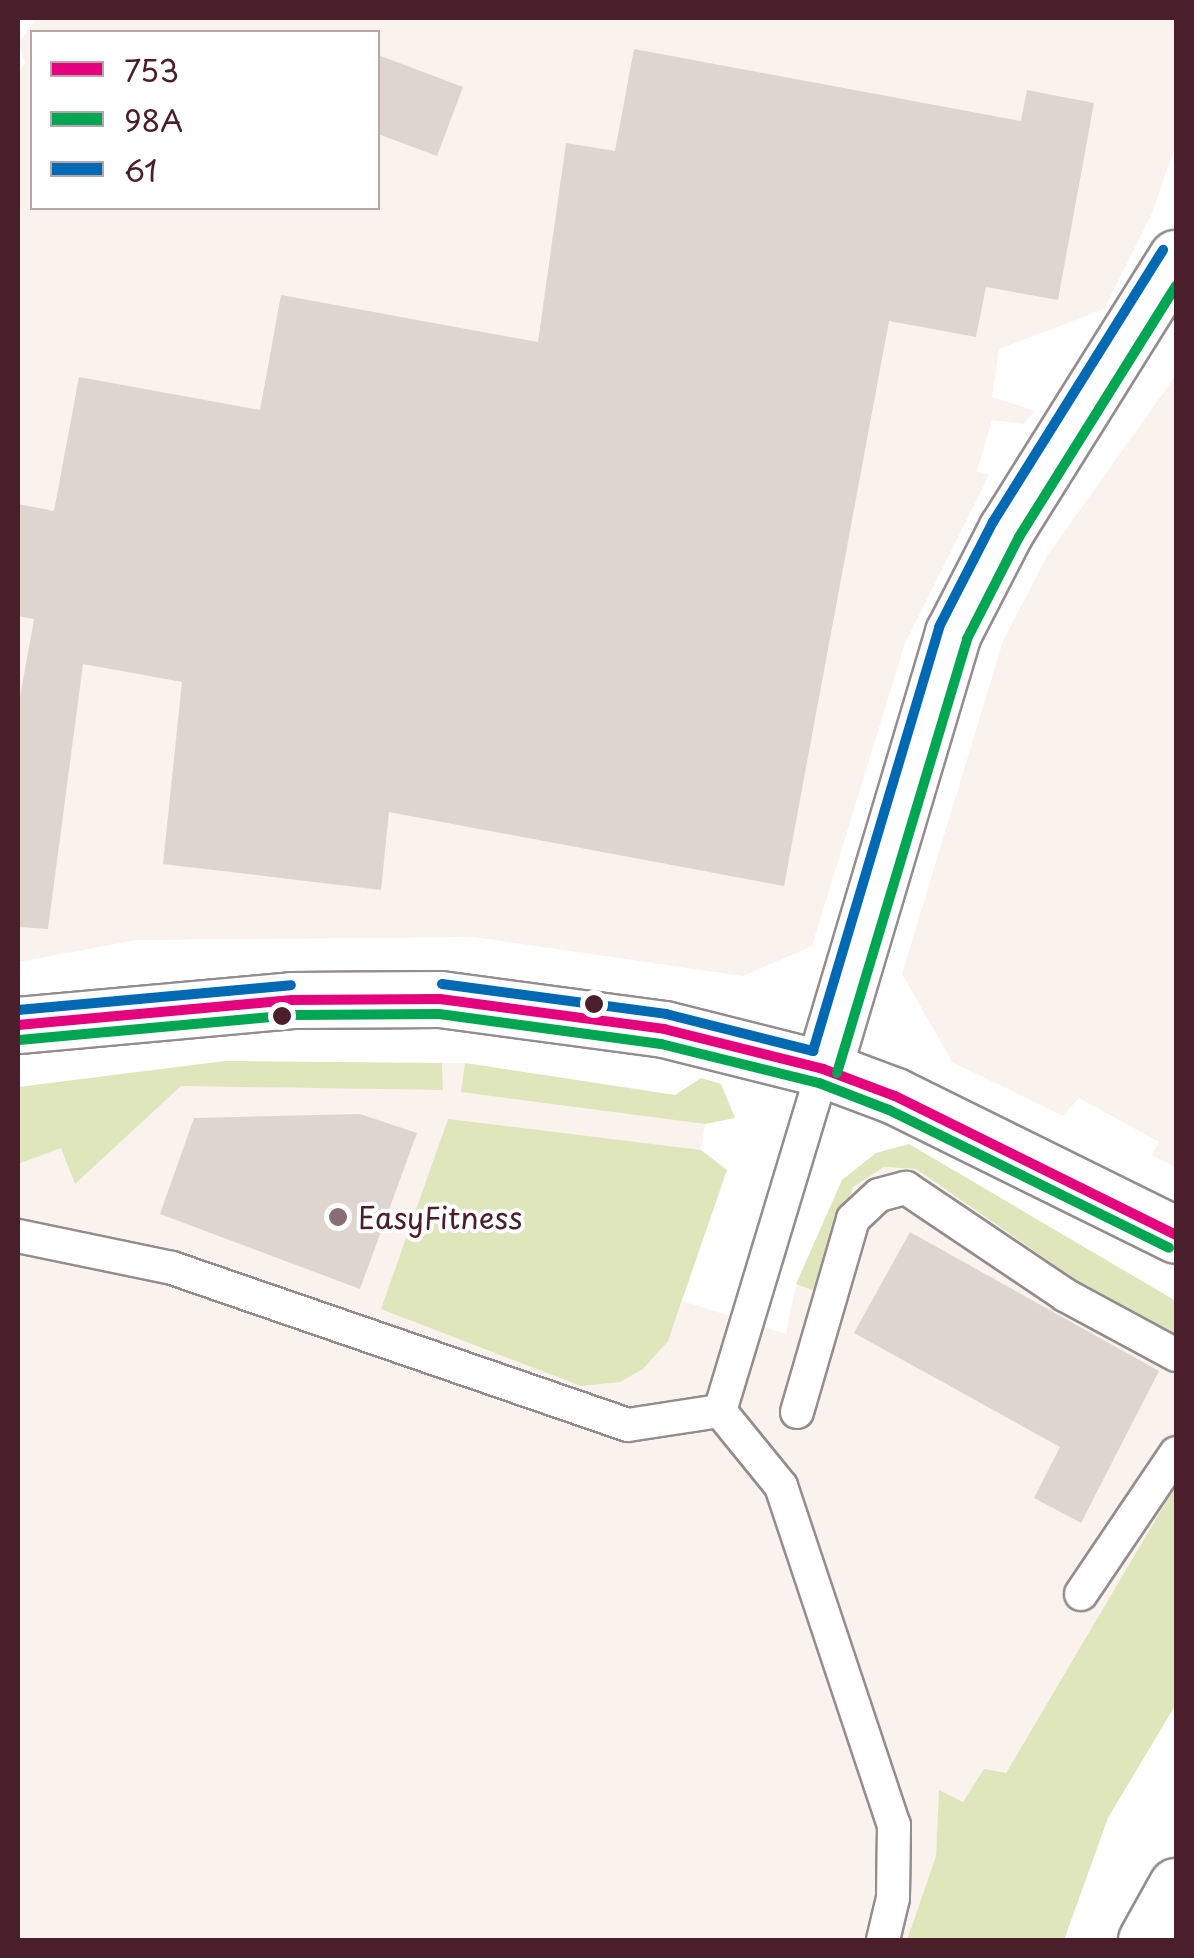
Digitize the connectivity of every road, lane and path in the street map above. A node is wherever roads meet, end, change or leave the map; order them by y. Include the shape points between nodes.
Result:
1 (1176, 258) edge
2 (18, 1025) edge
3 (823, 1069) junction
4 (1176, 1235) edge
5 (18, 1236) edge
6 (1176, 1355) edge
7 (720, 1411) junction
8 (798, 1412) dead end
9 (1176, 1452) edge
10 (1082, 1594) dead end
11 (1176, 1886) edge
12 (883, 1940) edge
13 (1146, 1940) edge

1 - 3 street via 1006,530 953,633
2 - 3 street via 292,1000 440,999 664,1029
3 - 4 street via 962,1126
3 - 7 lane
5 - 7 lane via 172,1268 628,1425
6 - 8 lane via 1065,1295 906,1188 879,1194 854,1219
7 - 12 lane via 781,1486 894,1825 893,1898
9 - 10 lane
11 - 13 street

